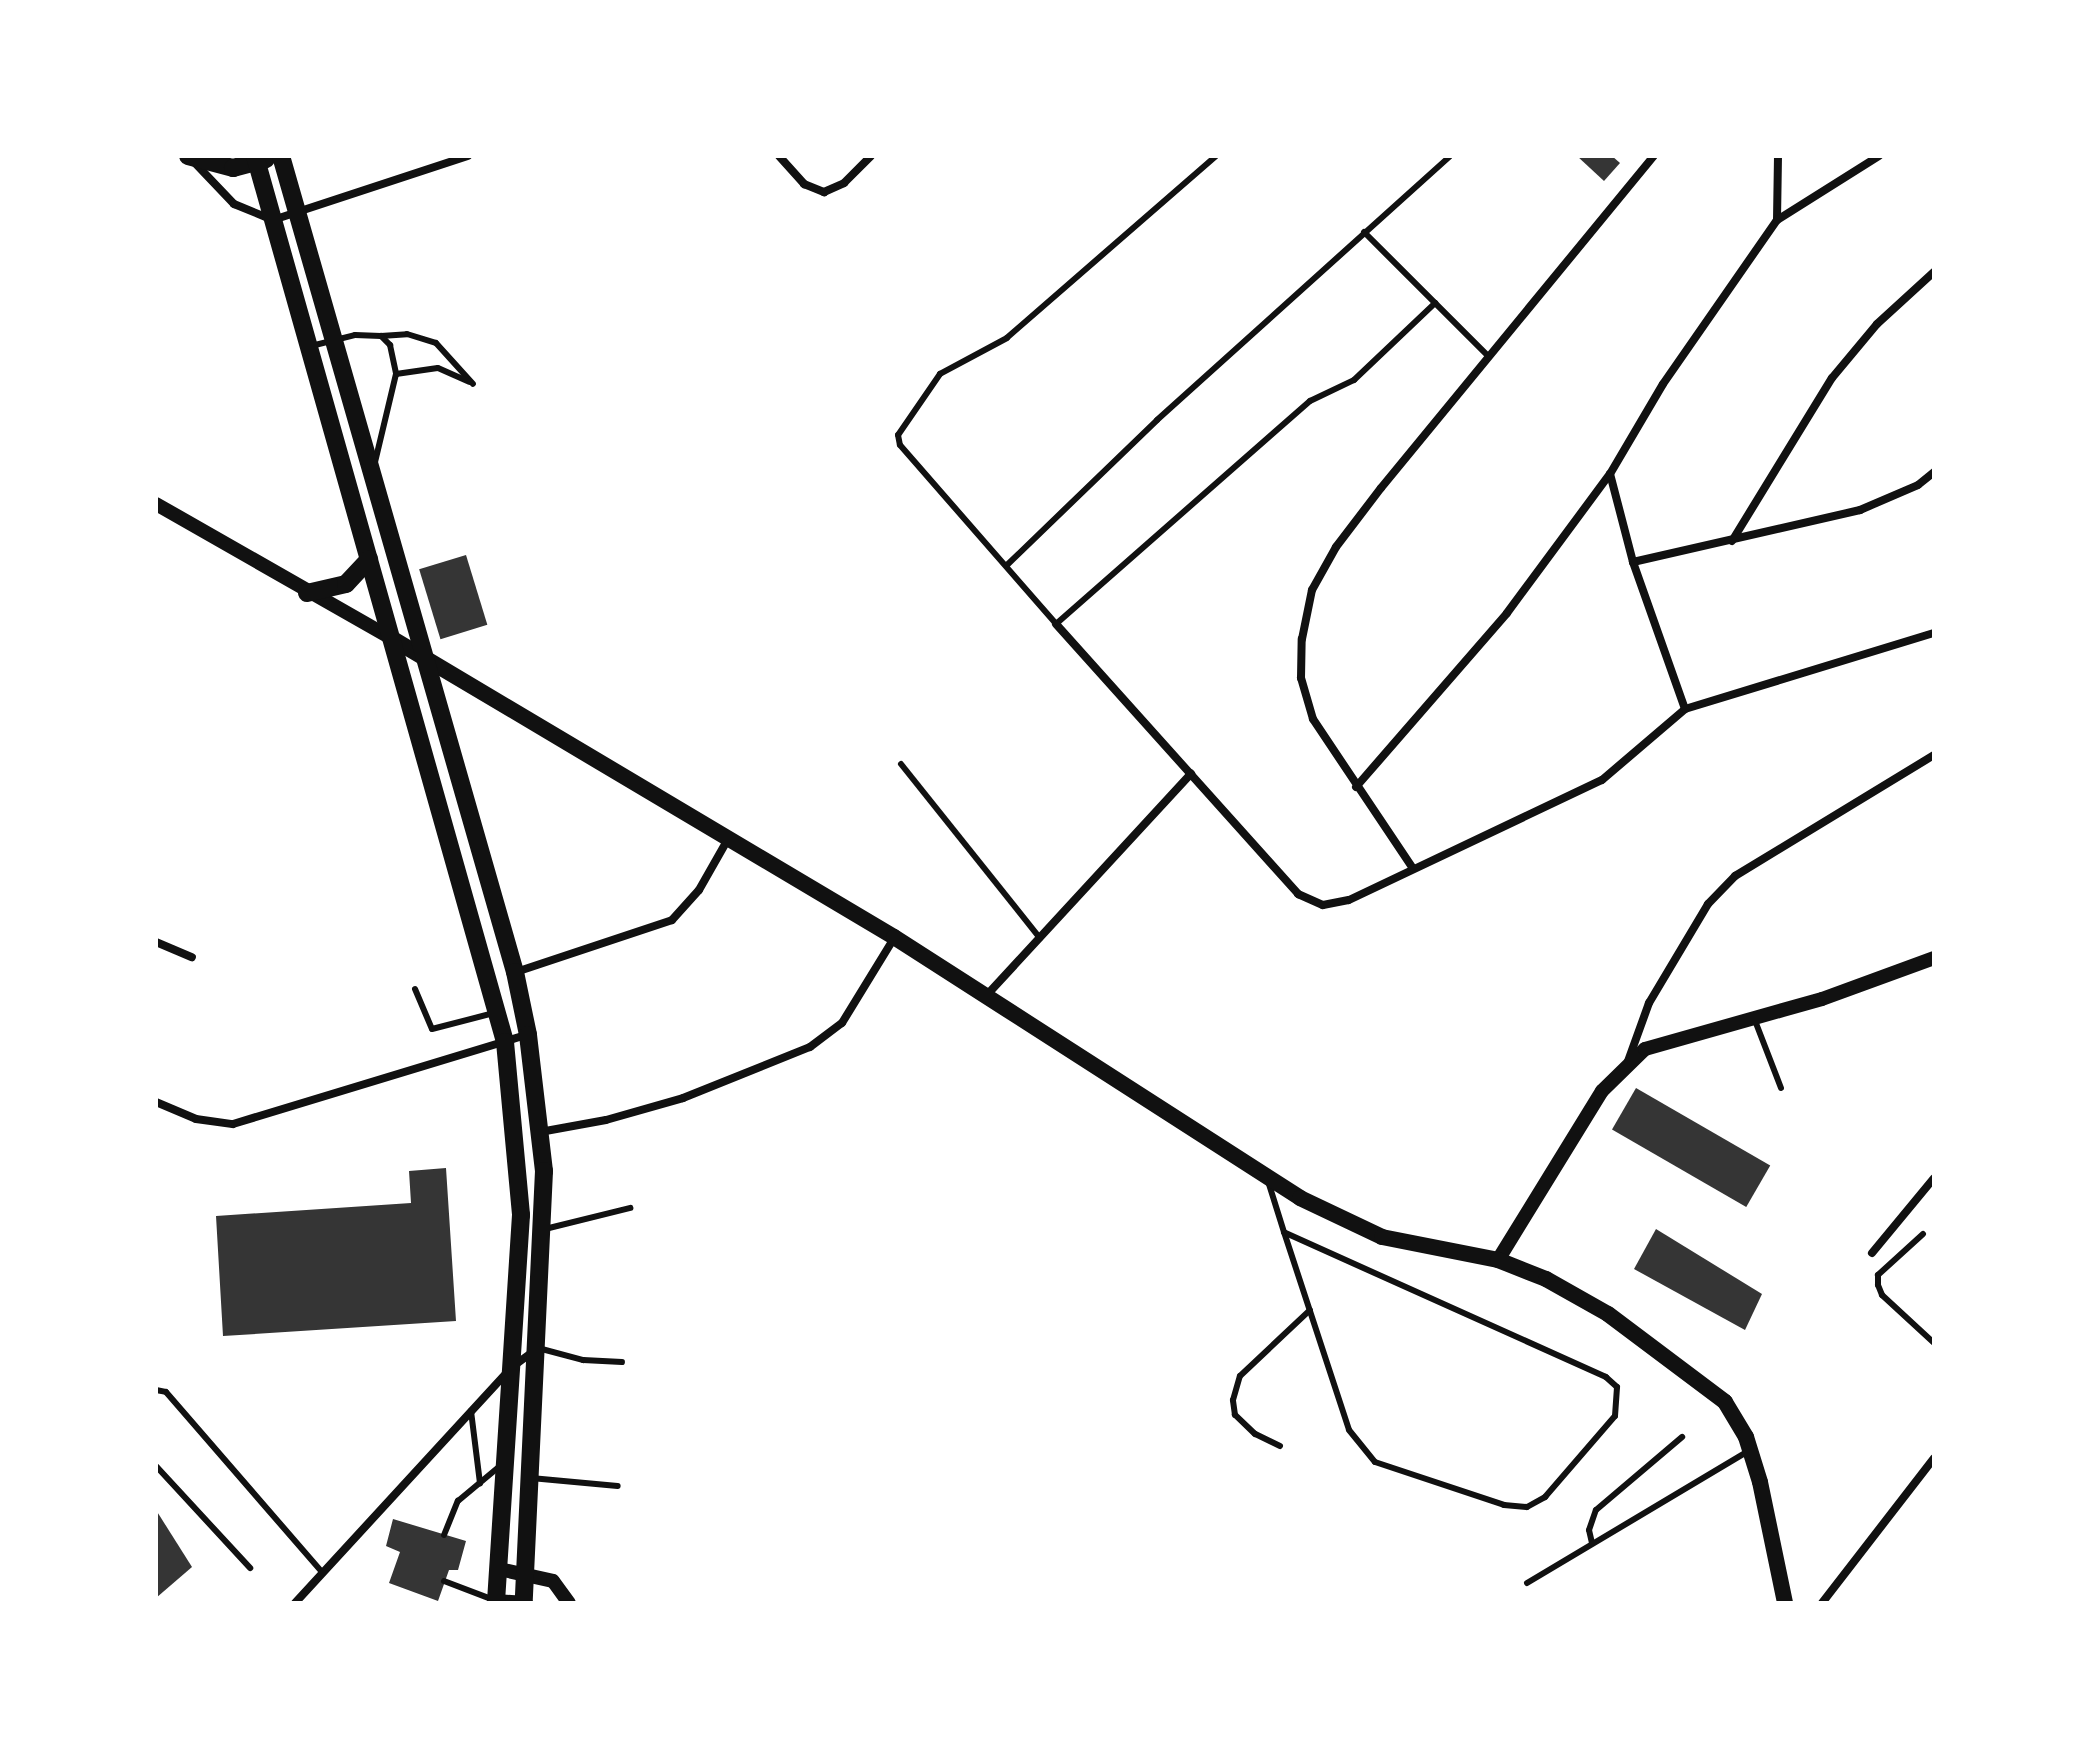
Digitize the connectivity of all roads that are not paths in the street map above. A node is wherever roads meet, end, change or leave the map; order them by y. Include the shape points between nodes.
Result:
1 (188, 156) edge
2 (281, 156) edge
3 (468, 156) edge
4 (779, 156) edge
5 (871, 156) edge
6 (1216, 156) edge
7 (1450, 156) edge
8 (1654, 156) edge
9 (1778, 156) edge
10 (1879, 156) edge
11 (261, 159) edge
12 (453, 159) edge
13 (297, 215) junction
14 (273, 220) junction
15 (1777, 220) junction
16 (1364, 232) junction
17 (1934, 272) edge
18 (1435, 303) junction
19 (381, 336) junction
20 (336, 338) junction
21 (308, 347) junction
22 (1488, 356) junction
23 (396, 374) junction
24 (373, 469) junction
25 (1934, 472) edge
26 (1610, 474) junction
27 (156, 504) edge
28 (1732, 541) junction
29 (369, 559) junction
30 (1633, 562) junction
31 (1007, 565) junction
32 (307, 593) junction
33 (1056, 624) junction
34 (1934, 633) edge
35 (391, 638) junction
36 (426, 659) junction
37 (1685, 709) junction
38 (1934, 755) edge
39 (901, 764) dead end
40 (1191, 774) junction
41 (1356, 787) junction
42 (728, 839) junction
43 (1412, 867) junction
44 (894, 937) junction
45 (1040, 938) junction
46 (156, 942) edge
47 (192, 957) dead end
48 (1934, 958) edge
49 (515, 972) junction
50 (415, 989) dead end
51 (985, 998) junction
52 (496, 1012) junction
53 (1754, 1018) junction
54 (528, 1035) junction
55 (505, 1042) junction
56 (1628, 1062) junction
57 (1781, 1088) dead end
58 (156, 1102) edge
59 (540, 1132) junction
60 (1266, 1177) junction
61 (1934, 1178) edge
62 (630, 1208) dead end
63 (542, 1230) junction
64 (1284, 1232) junction
65 (1923, 1234) dead end
66 (1872, 1253) dead end
67 (1498, 1260) junction
68 (1310, 1310) junction
69 (1934, 1343) edge
70 (538, 1348) junction
71 (622, 1362) dead end
72 (512, 1367) junction
73 (156, 1390) edge
74 (471, 1411) junction
75 (1682, 1437) dead end
76 (1280, 1446) dead end
77 (1751, 1450) junction
78 (1934, 1458) edge
79 (506, 1461) junction
80 (156, 1466) edge
81 (1923, 1470) junction
82 (531, 1478) junction
83 (1934, 1478) edge
84 (480, 1483) junction
85 (618, 1486) dead end
86 (444, 1535) dead end
87 (1592, 1543) junction
88 (250, 1568) dead end
89 (499, 1569) junction
90 (322, 1572) junction
91 (526, 1572) junction
92 (444, 1581) dead end
93 (1527, 1583) dead end
94 (496, 1602) edge
95 (295, 1603) edge
96 (525, 1603) edge
97 (569, 1603) edge
98 (1785, 1603) edge
99 (1822, 1603) edge

1 - 11 main road via 233,168
1 - 14 street via 234,204
2 - 13 main road
3 - 12 street
4 - 5 street via 804,184 824,192 844,183
6 - 31 lane via 1007,338 940,374 900,431 900,445
7 - 16 lane
8 - 22 street
9 - 15 street
10 - 15 street
11 - 14 main road
12 - 13 street
13 - 14 street
13 - 20 main road
14 - 21 main road
15 - 26 street via 1663,384
16 - 18 lane
16 - 31 lane
17 - 28 street via 1877,324 1832,378
18 - 22 lane
18 - 33 lane via 1354,380 1310,401
19 - 20 lane
19 - 23 lane via 395,353
19 - 23 lane via 407,334 436,343 473,384 438,368
20 - 21 lane
20 - 24 main road
21 - 29 main road
22 - 41 street via 1345,535 1312,590 1301,678 1313,719
23 - 24 lane
24 - 36 main road
25 - 28 street via 1918,485 1860,510
26 - 30 street
26 - 41 street via 1507,613
27 - 32 street
28 - 30 street
29 - 32 main road via 346,584
29 - 35 main road
30 - 37 street
31 - 33 lane
32 - 35 street
33 - 40 street
34 - 37 street
35 - 36 main road
35 - 52 main road
36 - 42 main road
36 - 49 main road
37 - 43 street via 1602,780
38 - 56 street via 1735,876 1708,904 1649,1003
39 - 45 lane
40 - 43 street via 1298,894 1312,903 1335,905
40 - 45 street
41 - 43 street
42 - 44 main road
42 - 49 street via 699,890 672,920
44 - 51 main road
44 - 59 street via 842,1023 810,1047 683,1098
45 - 51 street
46 - 47 street
48 - 53 street
49 - 54 main road
50 - 52 lane via 432,1029
51 - 60 main road
52 - 55 main road
53 - 56 street via 1671,1038
53 - 57 lane
54 - 55 street
54 - 59 main road
55 - 58 street via 233,1124 196,1119
55 - 72 main road via 521,1215
56 - 67 street via 1602,1091
59 - 63 main road
60 - 64 lane
60 - 67 main road via 1382,1237
61 - 66 street
62 - 63 lane
63 - 70 main road
64 - 68 lane
64 - 68 lane via 1606,1377 1617,1387 1615,1416 1545,1497 1527,1507 1504,1505 1375,1462 1349,1430
65 - 69 lane via 1878,1275 1878,1285
67 - 77 main road via 1546,1279 1647,1342 1725,1402
68 - 76 lane via 1240,1376 1233,1400 1235,1415 1255,1434
70 - 71 lane via 583,1360
70 - 72 street
70 - 82 main road
72 - 74 street
72 - 79 main road
73 - 90 lane via 166,1392
74 - 84 lane
74 - 90 street
75 - 87 lane via 1596,1510 1589,1530
77 - 87 lane
77 - 98 main road
78 - 81 street
79 - 84 lane
79 - 89 main road
80 - 88 lane
81 - 83 street
81 - 99 street
82 - 85 lane
82 - 91 main road
84 - 86 lane via 458,1501
87 - 93 lane
89 - 91 street
89 - 94 main road
90 - 95 street
91 - 96 main road
91 - 97 street via 553,1581
92 - 94 lane
94 - 96 street

